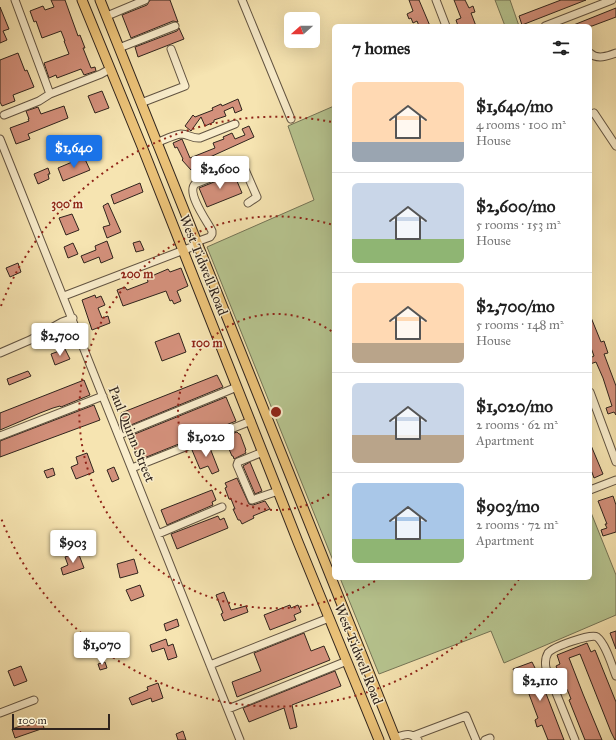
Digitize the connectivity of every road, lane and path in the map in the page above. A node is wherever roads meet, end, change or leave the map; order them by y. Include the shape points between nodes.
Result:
1 (15, 0) edge
2 (82, 0) edge
3 (100, 0) edge
4 (145, 0) edge
5 (242, 0) edge
6 (436, 0) edge
7 (612, 0) edge
8 (106, 16) junction
9 (445, 24) edge
10 (550, 24) edge
11 (175, 26) dead end
12 (119, 48) junction
13 (171, 49) dead end
14 (616, 53) edge
15 (592, 55) edge
16 (110, 69) junction
17 (50, 94) junction
18 (141, 104) junction
19 (594, 113) dead end
20 (4, 115) dead end
21 (291, 119) dead end
22 (235, 124) dead end
23 (0, 139) edge
24 (156, 142) junction
25 (616, 146) edge
26 (143, 149) junction
27 (248, 203) dead end
28 (197, 244) junction
29 (183, 250) junction
30 (64, 296) junction
31 (72, 318) junction
32 (238, 345) junction
33 (222, 348) junction
34 (0, 353) edge
35 (237, 388) junction
36 (103, 396) junction
37 (592, 397) edge
38 (250, 421) junction
39 (119, 435) junction
40 (0, 436) edge
41 (263, 452) junction
42 (616, 462) edge
43 (132, 468) junction
44 (616, 480) edge
45 (592, 489) edge
46 (278, 491) junction
47 (222, 507) dead end
48 (158, 534) junction
49 (316, 538) junction
50 (298, 542) junction
51 (332, 578) edge
52 (333, 580) edge
53 (329, 618) junction
54 (347, 661) junction
55 (210, 665) junction
56 (616, 676) edge
57 (34, 700) dead end
58 (228, 709) junction
59 (0, 713) edge
60 (395, 736) edge
61 (378, 738) edge
62 (416, 738) edge
63 (240, 740) edge
64 (476, 740) edge
65 (576, 740) edge

1 - 17 street
2 - 16 main road, West Tidwell Road
3 - 8 main road, West Tidwell Road
4 - 8 street
5 - 21 street
6 - 9 street
7 - 10 street
8 - 12 main road, West Tidwell Road
11 - 12 street
12 - 18 main road, West Tidwell Road
13 - 18 street via 185,86
14 - 15 street via 598,57
16 - 17 street
16 - 26 main road, West Tidwell Road
17 - 20 street
18 - 24 main road, West Tidwell Road
19 - 25 street
22 - 24 street via 200,138 182,134
23 - 30 street, Paul Quinn Street
24 - 26 main road
24 - 28 main road, West Tidwell Road
26 - 29 main road, West Tidwell Road
27 - 28 street via 256,197 243,165 195,184 192,190 198,208 212,231 210,237
28 - 29 street
28 - 32 main road, West Tidwell Road
29 - 30 street
29 - 33 main road, West Tidwell Road
30 - 31 street, Paul Quinn Street
31 - 34 street
31 - 36 street, Paul Quinn Street
32 - 33 main road
32 - 49 main road, West Tidwell Road
33 - 35 main road, West Tidwell Road
35 - 38 main road, West Tidwell Road
35 - 39 street
36 - 39 street, Paul Quinn Street
36 - 40 street
37 - 42 street
38 - 41 main road, West Tidwell Road
38 - 43 street
39 - 43 street, Paul Quinn Street
41 - 46 main road, West Tidwell Road
41 - 46 street via 238,462 237,465 252,500
43 - 48 street, Paul Quinn Street
44 - 45 street
46 - 50 main road, West Tidwell Road
47 - 48 street
48 - 55 street, Paul Quinn Street
49 - 50 main road
49 - 51 main road, West Tidwell Road
50 - 53 main road, West Tidwell Road
52 - 60 main road, West Tidwell Road
53 - 54 main road, West Tidwell Road
53 - 55 street
54 - 58 street
54 - 61 main road, West Tidwell Road
55 - 58 street, Paul Quinn Street
56 - 65 street via 600,641 594,636 587,636 551,650 547,655 545,664
57 - 59 street
58 - 63 street, Paul Quinn Street
60 - 61 main road
60 - 62 street via 407,734
62 - 64 street via 466,716

